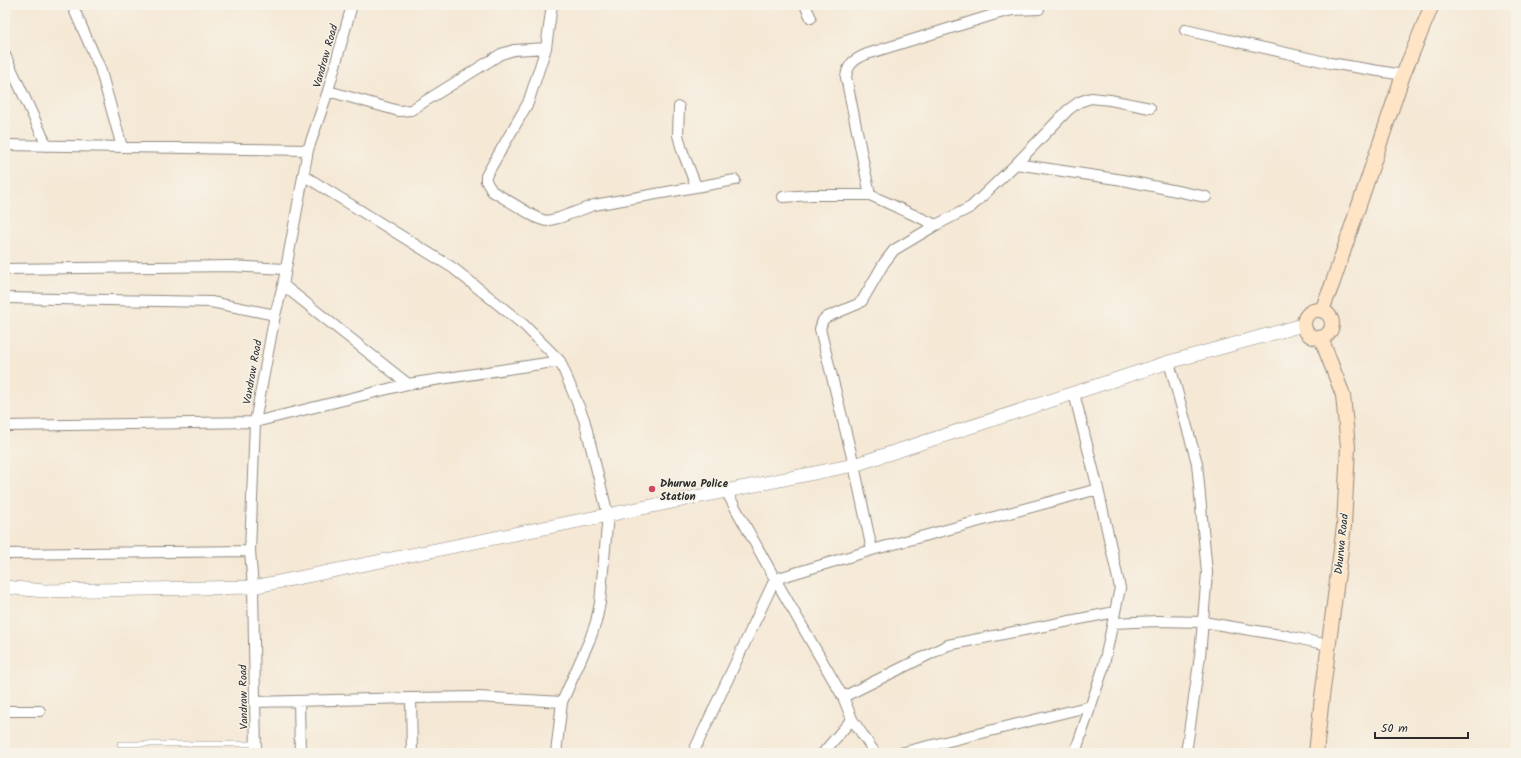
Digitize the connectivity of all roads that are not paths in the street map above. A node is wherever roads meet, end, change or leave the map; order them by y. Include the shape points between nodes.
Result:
1 (72, 5) edge
2 (352, 5) edge
3 (552, 5) edge
4 (805, 5) edge
5 (1432, 5) edge
6 (1039, 9) dead end
7 (811, 18) dead end
8 (1185, 30) dead end
9 (546, 48) junction
10 (5, 55) edge
11 (1403, 74) junction
12 (328, 91) junction
13 (679, 107) dead end
14 (1150, 108) dead end
15 (5, 145) edge
16 (47, 146) junction
17 (122, 147) junction
18 (308, 150) junction
19 (1016, 164) junction
20 (303, 175) junction
21 (736, 180) dead end
22 (696, 186) junction
23 (870, 195) junction
24 (783, 197) dead end
25 (1206, 197) dead end
26 (936, 225) junction
27 (5, 269) edge
28 (285, 269) junction
29 (283, 285) junction
30 (5, 298) edge
31 (1322, 310) junction
32 (275, 315) junction
33 (1303, 325) junction
34 (1321, 338) junction
35 (560, 361) junction
36 (1169, 362) junction
37 (408, 384) junction
38 (1074, 393) junction
39 (255, 422) junction
40 (5, 426) edge
41 (854, 465) junction
42 (1098, 489) junction
43 (726, 491) junction
44 (608, 515) junction
45 (872, 550) junction
46 (250, 551) junction
47 (5, 554) edge
48 (775, 579) junction
49 (5, 587) edge
50 (253, 587) junction
51 (1115, 612) junction
52 (1203, 622) junction
53 (1113, 623) junction
54 (1328, 645) junction
55 (844, 697) junction
56 (411, 698) junction
57 (298, 701) junction
58 (255, 702) junction
59 (562, 702) junction
60 (1090, 706) junction
61 (5, 711) edge
62 (40, 711) dead end
63 (852, 719) junction
64 (120, 744) dead end
65 (256, 748) edge
66 (300, 753) edge
67 (412, 753) edge
68 (556, 753) edge
69 (693, 753) edge
70 (823, 753) edge
71 (875, 753) edge
72 (900, 753) edge
73 (1075, 753) edge
74 (1186, 753) edge
75 (1316, 753) edge

1 - 17 street via 100,68
2 - 12 street, Vandraw Road
3 - 9 street
4 - 7 street
5 - 11 main road
6 - 23 street via 1013,10 996,14 867,54 850,64 846,76
8 - 11 street via 1330,63
9 - 12 street via 514,50 501,54 411,110 399,111
9 - 22 street via 528,103 486,176 492,191 546,221 594,205
10 - 16 street
11 - 31 main road
12 - 18 street, Vandraw Road
13 - 22 street via 678,135
14 - 19 street via 1097,98 1080,102 1068,110
15 - 16 street
16 - 17 street
17 - 18 street
18 - 20 street, Vandraw Road
19 - 25 street via 1123,180
19 - 26 street via 971,207
20 - 28 street, Vandraw Road
20 - 35 street via 453,268 524,325
21 - 22 street
23 - 24 street
23 - 26 street
26 - 41 street via 894,250 862,302 827,317 820,325
27 - 28 street via 231,266
28 - 29 street, Vandraw Road
29 - 32 street, Vandraw Road
29 - 37 street
30 - 32 street via 211,302
31 - 33 main road via 1309,312
31 - 34 main road via 1329,315 1332,324 1329,332
32 - 39 street, Vandraw Road
33 - 34 main road via 1311,337
33 - 36 street
34 - 54 main road, Dhurwa Road via 1343,395 1348,447 1344,526
35 - 37 street
35 - 44 street via 584,419
36 - 38 street
36 - 52 street via 1197,464 1207,573
37 - 39 street
38 - 41 street
38 - 42 street
39 - 40 street
39 - 46 street, Vandraw Road
41 - 43 street
41 - 45 street
42 - 45 street
42 - 51 street via 1120,588
43 - 44 street
43 - 48 street
44 - 50 street
44 - 59 street via 596,622
45 - 48 street
46 - 47 street
46 - 50 street, Vandraw Road
48 - 55 street
48 - 69 street
49 - 50 street via 44,591
50 - 58 street, Vandraw Road
51 - 53 street
51 - 55 street via 948,644
52 - 53 street
52 - 54 street
52 - 74 street
53 - 60 street via 1103,669
54 - 75 main road, Dhurwa Road
55 - 63 street
56 - 57 street
56 - 59 street via 478,697
56 - 67 street
57 - 58 street
57 - 66 street
58 - 65 street, Vandraw Road
59 - 68 street
60 - 72 street
60 - 73 street
61 - 62 street
63 - 70 street
63 - 71 street
64 - 65 lane

